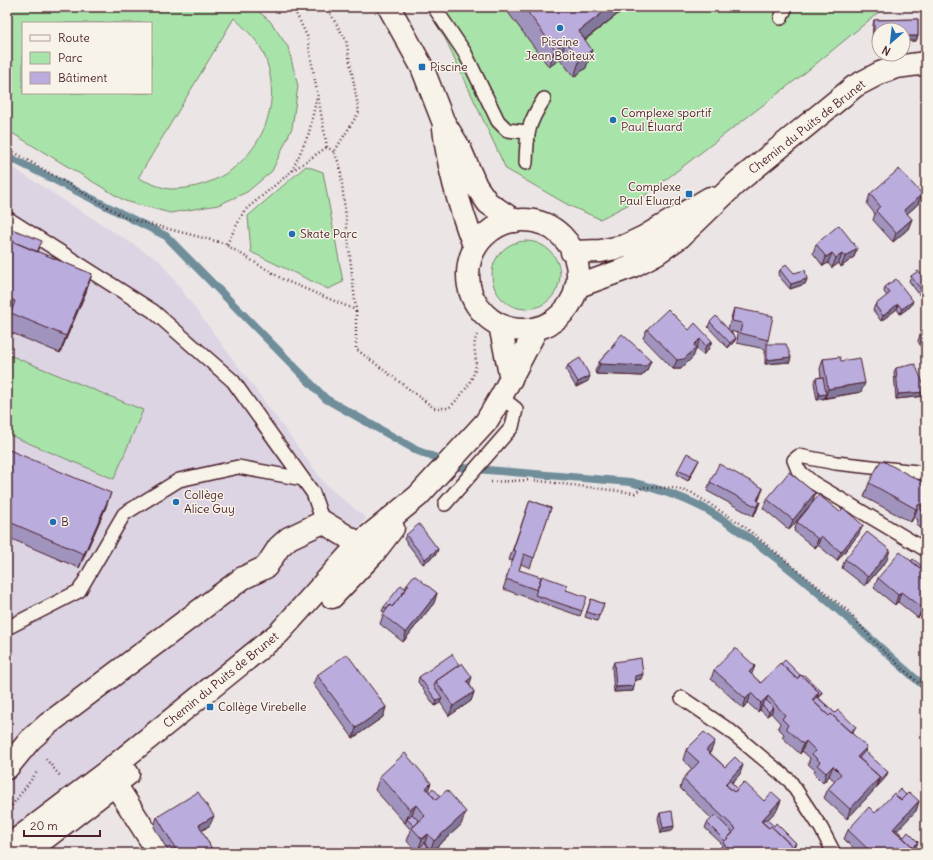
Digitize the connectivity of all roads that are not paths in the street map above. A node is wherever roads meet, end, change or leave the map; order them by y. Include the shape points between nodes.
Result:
1 (389, 7) edge
2 (434, 7) edge
3 (926, 63) edge
4 (544, 99) dead end
5 (444, 121) junction
6 (527, 132) junction
7 (526, 163) dead end
8 (735, 184) junction
9 (7, 218) edge
10 (515, 221) junction
11 (475, 248) junction
12 (572, 252) junction
13 (576, 287) junction
14 (493, 321) junction
15 (537, 328) junction
16 (506, 388) junction
17 (926, 473) edge
18 (303, 478) junction
19 (425, 489) junction
20 (445, 504) dead end
21 (323, 522) junction
22 (359, 544) junction
23 (926, 550) edge
24 (7, 628) edge
25 (682, 698) dead end
26 (7, 768) edge
27 (115, 784) junction
28 (7, 847) edge
29 (26, 853) edge
30 (159, 853) edge
31 (834, 853) edge

1 - 5 street via 422,67
2 - 6 lane via 465,53 498,121 507,130
3 - 8 street, Chemin du Puits de Brunet via 896,67 855,86
4 - 6 lane via 534,114
5 - 10 street via 476,186 488,203
5 - 11 street via 447,158
6 - 7 lane
8 - 12 street, Chemin du Puits de Brunet via 625,246 601,251
8 - 13 street, Chemin du Puits de Brunet via 680,237 657,253
9 - 18 lane via 165,321 233,381
10 - 11 street via 492,230
10 - 12 street via 529,220 543,224 565,241
11 - 14 street via 469,262 470,292 477,305
12 - 13 street via 578,275
13 - 15 street via 571,301 562,313 551,322
14 - 15 street via 518,330
14 - 16 street
15 - 16 street, Chemin du Puits de Brunet
16 - 19 street, Chemin du Puits de Brunet via 486,422
16 - 20 lane via 516,409 512,428
17 - 23 lane via 836,463 799,456 794,460 798,470 812,482
18 - 21 lane via 313,494
18 - 24 lane via 238,467 179,480 124,514 79,591
19 - 22 street, Chemin du Puits de Brunet
19 - 27 street, Chemin du Puits de Brunet via 373,554 289,641
21 - 22 street
21 - 26 street via 289,538 279,547 266,567 243,578 48,724 30,740
22 - 28 street, Chemin du Puits de Brunet via 307,604 265,645 109,770
25 - 31 lane via 729,730 790,781
27 - 29 street, Chemin du Puits de Brunet
27 - 30 street

